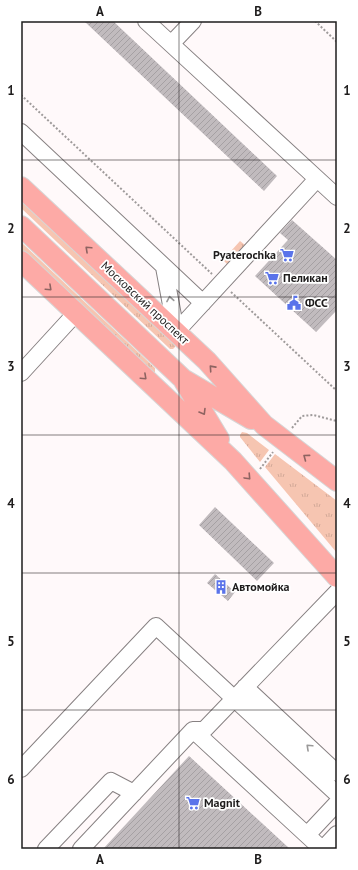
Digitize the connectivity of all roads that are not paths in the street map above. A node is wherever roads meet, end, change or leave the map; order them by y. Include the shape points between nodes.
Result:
1 (146, 21) edge
2 (193, 21) edge
3 (171, 44) junction
4 (21, 132) edge
5 (317, 179) junction
6 (21, 187) edge
7 (337, 197) edge
8 (21, 226) edge
9 (21, 261) edge
10 (164, 267) junction
11 (203, 303) junction
12 (76, 313) junction
13 (176, 332) junction
14 (21, 373) edge
15 (183, 379) junction
16 (258, 423) junction
17 (230, 456) junction
18 (337, 481) edge
19 (337, 577) edge
20 (337, 592) edge
21 (240, 693) junction
22 (193, 730) junction
23 (21, 769) edge
24 (337, 773) edge
25 (134, 793) junction
26 (337, 794) edge
27 (337, 803) edge
28 (337, 834) edge
29 (307, 835) junction
30 (46, 849) edge
31 (81, 849) edge
32 (323, 849) edge

1 - 3 street
2 - 3 street
3 - 5 street
4 - 10 street
5 - 7 street
5 - 11 street
13 -> 6 main road, Московский проспект
8 - 15 main road, Московский проспект
9 -> 12 main road, Московский проспект
10 - 11 street
13 -> 10 street
11 - 13 street
12 - 14 street
12 -> 17 main road, Московский проспект
16 -> 13 main road, Московский проспект via 207,362
15 - 16 main road, Московский проспект
15 -> 17 main road, Московский проспект
16 - 17 main road via 232,417 224,425 223,437
18 -> 16 main road, Московский проспект
17 -> 19 main road, Московский проспект
20 - 21 street
21 - 22 street via 204,730
21 - 23 street via 156,626
24 -> 21 street
21 - 26 street
22 - 25 street
22 - 29 street
25 - 30 street via 111,781
25 - 31 street
27 - 29 street
28 - 32 street
29 - 32 street

